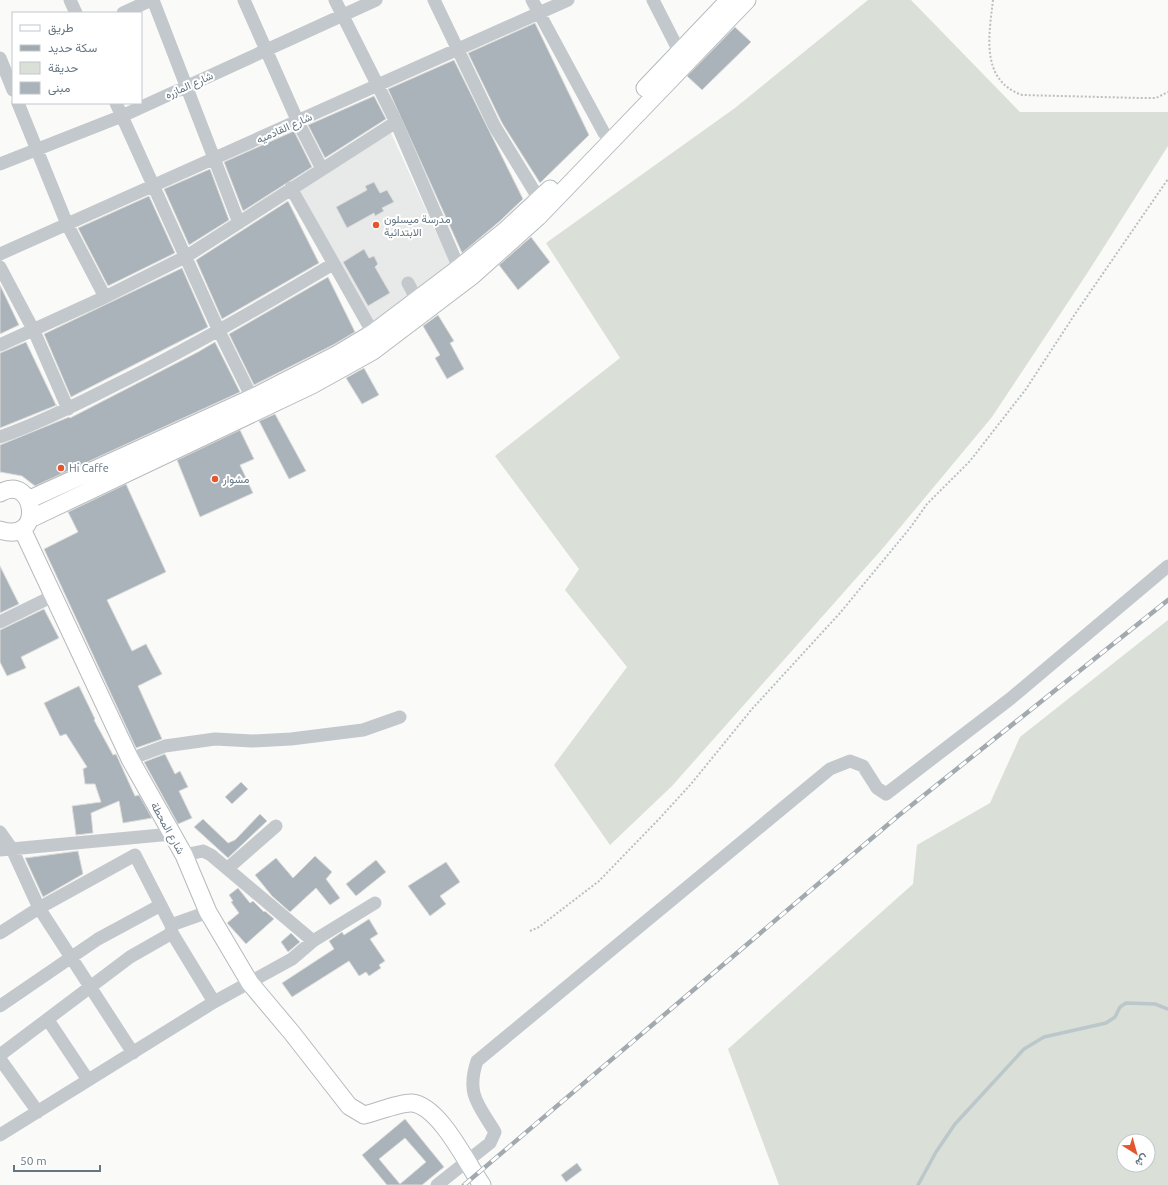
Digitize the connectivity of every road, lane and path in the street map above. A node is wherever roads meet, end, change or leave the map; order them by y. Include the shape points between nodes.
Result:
1 (70, 0) edge
2 (152, 0) edge
3 (244, 0) edge
4 (335, 0) edge
5 (376, 0) edge
6 (434, 0) edge
7 (532, 0) edge
8 (568, 0) edge
9 (653, 0) edge
10 (729, 0) edge
11 (747, 0) edge
12 (993, 0) edge
13 (76, 12) edge
14 (125, 12) edge
15 (538, 14) junction
16 (342, 15) junction
17 (266, 50) junction
18 (459, 50) junction
19 (681, 58) junction
20 (4, 64) edge
21 (186, 86) junction
22 (377, 86) junction
23 (12, 87) edge
24 (1168, 92) edge
25 (18, 104) edge
26 (116, 104) edge
27 (122, 116) junction
28 (298, 122) junction
29 (396, 122) junction
30 (604, 133) junction
31 (37, 149) junction
32 (214, 159) junction
33 (0, 164) edge
34 (322, 169) junction
35 (1168, 179) edge
36 (154, 186) junction
37 (291, 188) junction
38 (539, 200) junction
39 (538, 217) junction
40 (239, 223) junction
41 (67, 224) junction
42 (0, 254) edge
43 (187, 256) junction
44 (333, 264) junction
45 (0, 267) edge
46 (459, 268) junction
47 (408, 283) dead end
48 (105, 297) junction
49 (417, 300) junction
50 (34, 331) junction
51 (219, 331) junction
52 (373, 333) junction
53 (0, 345) edge
54 (252, 398) junction
55 (68, 409) junction
56 (0, 437) edge
57 (1, 490) edge
58 (28, 500) junction
59 (26, 524) junction
60 (0, 530) edge
61 (1168, 566) edge
62 (53, 596) junction
63 (0, 622) edge
64 (400, 717) dead end
65 (130, 758) junction
66 (276, 826) dead end
67 (0, 832) edge
68 (172, 834) junction
69 (6, 849) edge
70 (184, 855) junction
71 (228, 868) junction
72 (375, 903) dead end
73 (161, 905) junction
74 (39, 908) junction
75 (208, 912) junction
76 (172, 929) junction
77 (530, 931) dead end
78 (0, 932) edge
79 (313, 941) junction
80 (70, 957) junction
81 (250, 983) junction
82 (90, 987) junction
83 (214, 1002) junction
84 (0, 1006) edge
85 (48, 1020) junction
86 (133, 1053) junction
87 (0, 1055) edge
88 (0, 1059) edge
89 (88, 1080) junction
90 (38, 1112) junction
91 (0, 1135) edge
92 (466, 1160) junction
93 (437, 1185) edge
94 (482, 1185) edge

1 - 13 street
2 - 14 street
2 - 21 street
3 - 17 street
4 - 16 street
5 - 16 street, شارع المازره
6 - 18 street
7 - 15 street
8 - 15 street, شارع القادميه
9 - 19 street
10 - 19 main road
11 - 19 main road
12 - 24 path via 989,24 990,59 994,72 1010,91 1022,95 1140,98 1156,98
15 - 18 street, شارع القادميه
15 - 30 street
16 - 17 street, شارع المازره
16 - 22 street
17 - 21 street, شارع المازره
17 - 28 street
18 - 22 street, شارع القادميه
18 - 38 street via 495,127
19 - 30 main road
19 - 39 main road
20 - 23 street
21 - 27 street, شارع المازره
21 - 32 street
22 - 28 street, شارع القادميه
22 - 29 street
25 - 31 street
26 - 27 street
27 - 31 street, شارع المازره
27 - 36 street
28 - 32 street, شارع القادميه
28 - 34 street
29 - 34 street
29 - 46 street
30 - 38 main road
31 - 33 street, شارع المازره
31 - 41 street
32 - 36 street, شارع القادميه
32 - 40 street
34 - 37 street
35 - 77 path via 1026,389 970,461 927,504 840,613 752,709 692,784 660,819 599,881 539,927
36 - 41 street, شارع القادميه
36 - 43 street
37 - 40 street
37 - 44 street
38 - 39 street
38 - 46 main road
39 - 59 main road via 472,276 373,351 312,385
40 - 43 street
41 - 42 street, شارع القادميه
41 - 48 street
43 - 48 street
43 - 51 street
44 - 51 street
44 - 52 street
45 - 50 street
46 - 49 main road
47 - 49 street
48 - 50 street
49 - 52 main road
50 - 53 street
50 - 55 street
51 - 54 street
51 - 55 street
52 - 54 main road via 302,374
54 - 58 main road
55 - 56 street
57 - 58 main road via 17,491
58 - 59 main road, شارع المحطة via 32,512
59 - 60 main road via 7,532
59 - 62 main road, شارع المحطة
61 - 92 street via 1010,699 886,794 877,788 863,766 850,761 830,769 477,1061 472,1076 475,1099 495,1132 490,1143
62 - 63 street
62 - 65 main road, شارع المحطة
64 - 65 street via 363,730 291,739 215,739 164,746
65 - 68 main road, شارع المحطة
66 - 71 street
67 - 69 street
68 - 69 street
68 - 70 main road, شارع المحطة
69 - 74 street
70 - 71 street via 203,851
70 - 75 main road, شارع المحطة
71 - 79 street
72 - 79 street
73 - 74 street via 135,855
73 - 76 street
73 - 80 street
74 - 78 street
74 - 80 street
75 - 76 street
75 - 81 main road, شارع المحطة
76 - 82 street
76 - 83 street
79 - 81 street via 292,959
80 - 82 street
80 - 84 street
81 - 83 street
81 - 92 main road, شارع المحطة via 349,1106 364,1115 411,1103 420,1106 445,1128
82 - 85 street
82 - 86 street
83 - 86 street
85 - 87 street
85 - 89 street
86 - 89 street
88 - 90 street
89 - 90 street
90 - 91 street
92 - 93 street
92 - 94 main road

